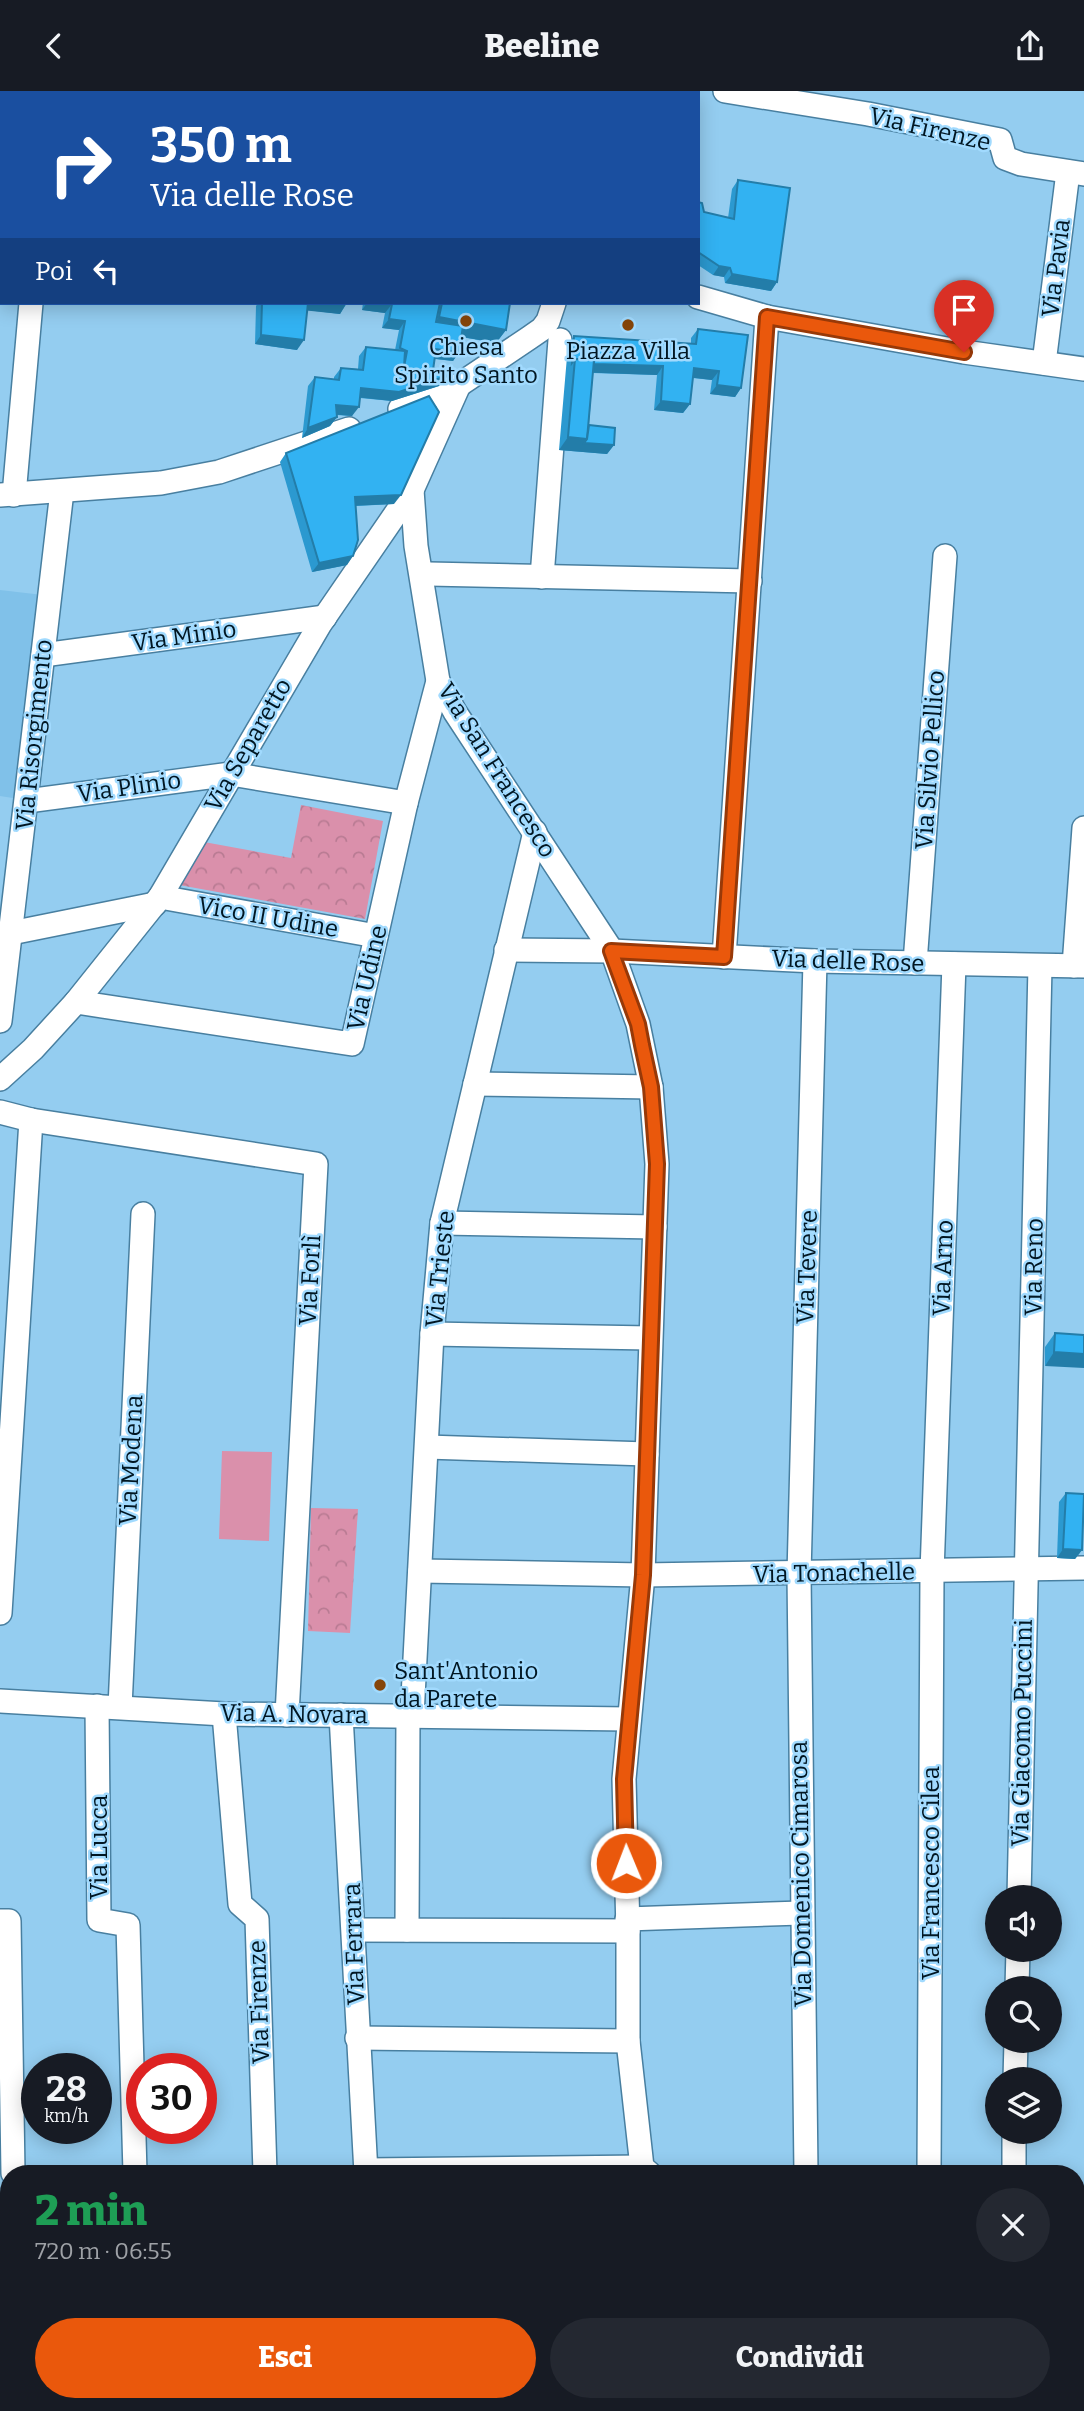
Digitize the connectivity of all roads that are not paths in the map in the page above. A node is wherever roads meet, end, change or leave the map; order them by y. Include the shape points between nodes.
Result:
1 (725, 91) edge
2 (1076, 173) edge
3 (700, 297) edge
4 (31, 305) edge
5 (553, 305) edge
6 (767, 317) junction
7 (529, 338) junction
8 (560, 340) junction
9 (587, 341) edge
10 (1044, 363) junction
11 (1084, 369) edge
12 (459, 385) junction
13 (62, 491) junction
14 (412, 491) junction
15 (7, 495) edge
16 (945, 557) dead end
17 (429, 574) dead end
18 (542, 577) junction
19 (750, 582) junction
20 (325, 617) junction
21 (43, 655) junction
22 (438, 681) junction
23 (231, 774) junction
24 (27, 801) junction
25 (406, 803) junction
26 (1084, 828) edge
27 (535, 832) junction
28 (157, 901) junction
29 (11, 933) junction
30 (376, 936) junction
31 (506, 950) junction
32 (611, 951) junction
33 (724, 957) junction
34 (815, 961) junction
35 (915, 963) junction
36 (954, 964) junction
37 (1040, 966) junction
38 (1079, 966) edge
39 (2, 990) edge
40 (76, 1002) junction
41 (0, 1021) edge
42 (0, 1079) edge
43 (475, 1084) junction
44 (651, 1087) junction
45 (0, 1112) edge
46 (31, 1120) junction
47 (143, 1214) dead end
48 (442, 1223) junction
49 (655, 1227) junction
50 (432, 1333) junction
51 (650, 1338) junction
52 (427, 1447) junction
53 (647, 1454) junction
54 (1084, 1568) edge
55 (1025, 1569) junction
56 (420, 1571) junction
57 (932, 1572) junction
58 (799, 1574) junction
59 (643, 1575) junction
60 (0, 1613) edge
61 (0, 1701) edge
62 (109, 1707) junction
63 (224, 1714) junction
64 (287, 1715) junction
65 (341, 1715) junction
66 (410, 1716) junction
67 (629, 1719) junction
68 (1019, 1885) edge
69 (801, 1913) junction
70 (0, 1921) edge
71 (628, 1925) junction
72 (354, 1930) junction
73 (407, 1930) junction
74 (358, 2038) junction
75 (628, 2041) junction
76 (1014, 2144) edge
77 (13, 2165) edge
78 (135, 2165) edge
79 (265, 2165) edge
80 (366, 2165) edge
81 (644, 2165) edge
82 (806, 2165) edge
83 (929, 2165) edge
84 (1013, 2165) edge

1 - 2 street, Via Firenze via 1000,140 1005,158
2 - 10 street, Via Pavia
3 - 6 street
4 - 15 street
5 - 7 street via 548,321
6 - 10 street
6 - 19 street
7 - 8 street
7 - 12 street
8 - 9 street
8 - 18 street
10 - 11 street
12 - 13 street via 333,435 219,472 161,483
12 - 14 street, Via Separetto
13 - 15 street
13 - 21 street, Via Risorgimento
14 - 20 street, Via Separetto
14 - 22 street, Via San Francesco
16 - 35 street, Via Silvio Pellico
17 - 18 street
18 - 19 street
19 - 33 street
20 - 21 street, Via Minio
20 - 23 street, Via Separetto
21 - 24 street, Via Risorgimento
22 - 25 street, Via Udine
22 - 27 street, Via San Francesco
23 - 24 street, Via Plinio
23 - 25 street, Via Plinio
23 - 28 street, Via Separetto
24 - 29 street, Via Risorgimento
25 - 30 street, Via Udine
26 - 38 street
27 - 31 street, Via Trieste
27 - 32 street, Via San Francesco
28 - 29 street
28 - 30 street, Vico II Udine
28 - 40 street, Via Separetto
29 - 39 street, Via Risorgimento
30 - 40 street, Via Udine via 352,1044
31 - 32 street, Via delle Rose
31 - 43 street, Via Trieste
32 - 33 street, Via delle Rose
32 - 44 street, Via San Francesco via 638,1024
33 - 34 street, Via delle Rose
34 - 35 street, Via delle Rose
34 - 58 street, Via Tevere
35 - 36 street, Via delle Rose
36 - 37 street, Via delle Rose
36 - 57 street, Via Arno
37 - 38 street, Via delle Rose
37 - 55 street, Via Reno
39 - 41 street, Via Risorgimento
40 - 42 street, Via Separetto
43 - 44 street
43 - 48 street, Via Trieste
44 - 49 street, Via San Francesco via 657,1164
45 - 46 street, Via Forlì
46 - 60 street
46 - 64 street, Via Forlì via 316,1164
47 - 62 street, Via Modena
48 - 49 street
48 - 50 street, Via Trieste
49 - 51 street, Via San Francesco
50 - 51 street
50 - 52 street, Via Trieste
51 - 53 street, Via San Francesco
52 - 53 street
52 - 56 street, Via Trieste
53 - 59 street, Via San Francesco
54 - 55 street, Via Tonachelle
55 - 57 street, Via Tonachelle
55 - 68 street, Via Giacomo Puccini
56 - 59 street, Via Tonachelle
56 - 66 street, Via Trieste
57 - 58 street, Via Tonachelle
57 - 83 street, Via Francesco Cilea
58 - 59 street, Via Tonachelle
58 - 69 street, Via Domenico Cimarosa
59 - 67 street, Via San Francesco
61 - 62 street, Via A. Novara
62 - 63 street, Via A. Novara
62 - 78 street, Via Lucca via 99,1920 128,1925
63 - 64 street, Via A. Novara
63 - 79 street, Via Firenze via 240,1904 257,1919
64 - 65 street, Via A. Novara
65 - 66 street, Via A. Novara
65 - 72 street, Via Ferrara
66 - 67 street, Via A. Novara
66 - 73 street, Via Trieste
67 - 71 street, Via San Francesco via 624,1779
69 - 71 street
69 - 82 street, Via Domenico Cimarosa
70 - 77 street via 9,1921
71 - 73 street
71 - 75 street, Via San Francesco
72 - 73 street
72 - 74 street, Via Ferrara
74 - 75 street
74 - 80 street, Via Ferrara
75 - 81 street, Via San Francesco
76 - 84 street

